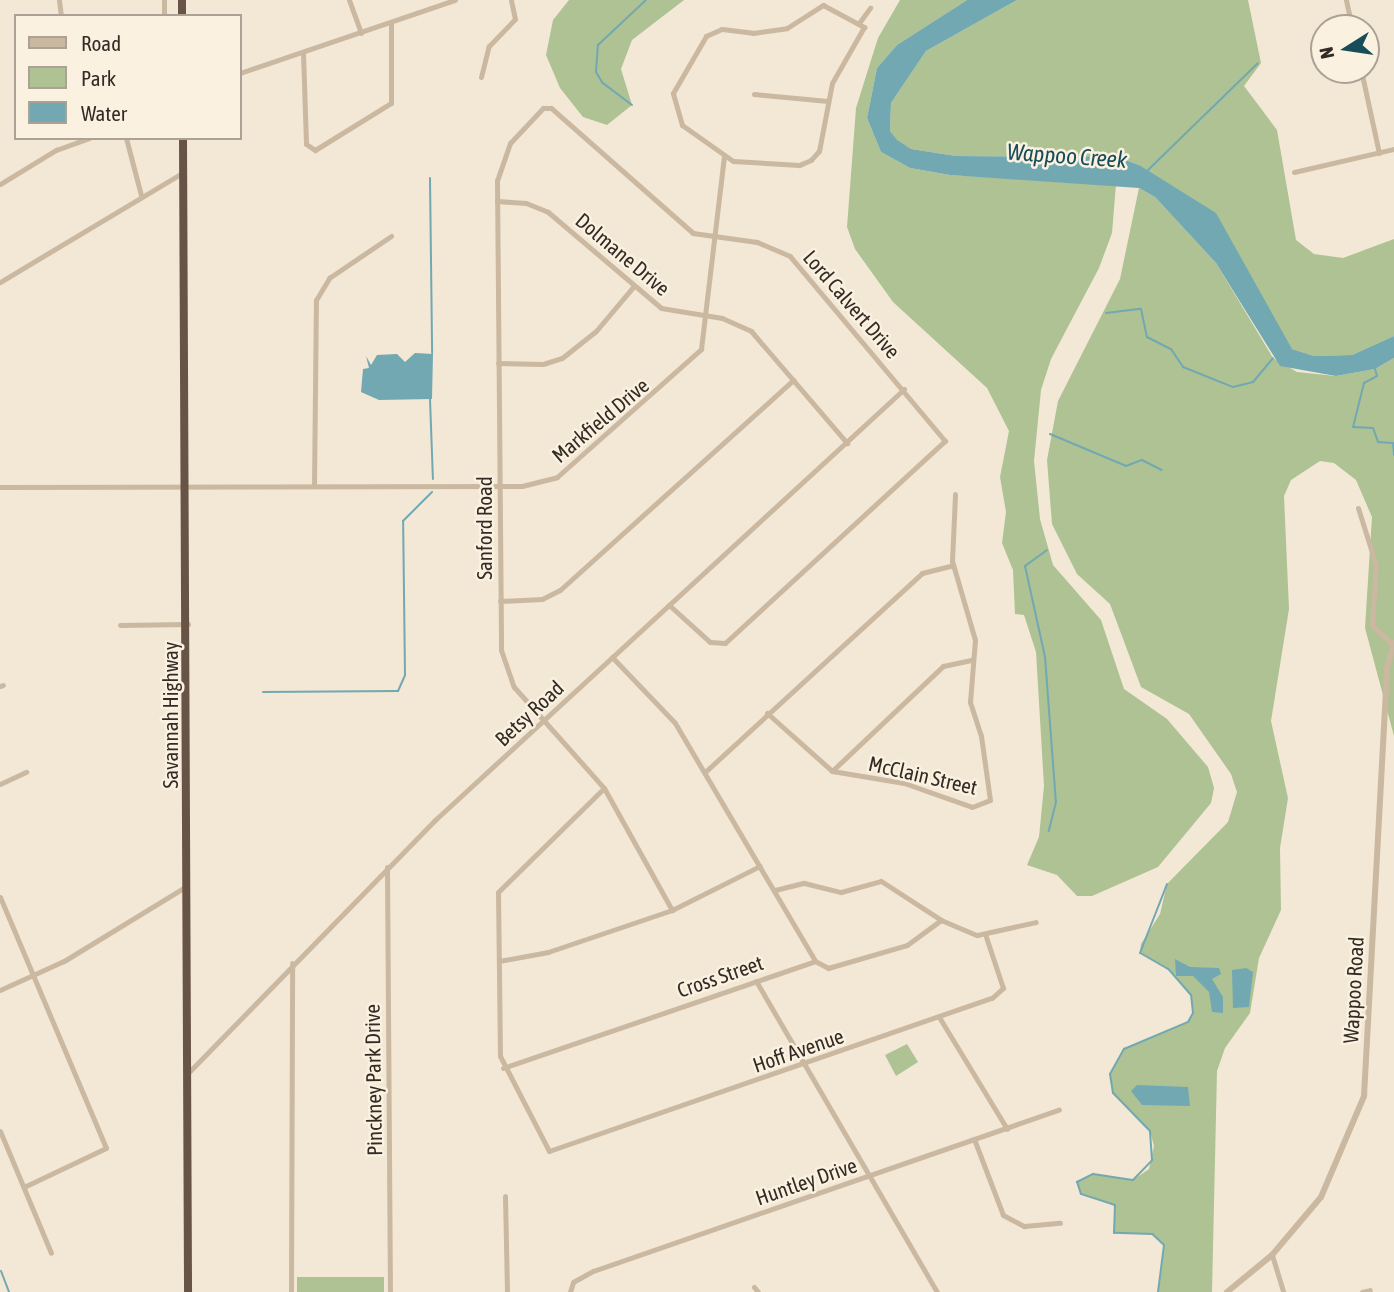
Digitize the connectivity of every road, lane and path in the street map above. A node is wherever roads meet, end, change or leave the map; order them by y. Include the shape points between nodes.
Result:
1 (349, 0) edge
2 (455, 0) edge
3 (511, 0) edge
4 (870, 8) dead end
5 (391, 23) junction
6 (859, 23) junction
7 (361, 33) junction
8 (303, 53) junction
9 (242, 72) edge
10 (481, 77) dead end
11 (1364, 84) edge
12 (754, 94) dead end
13 (828, 101) junction
14 (543, 108) joint
15 (127, 140) edge
16 (183, 140) edge
17 (66, 142) edge
18 (1394, 149) edge
19 (1379, 153) junction
20 (724, 158) junction
21 (184, 172) junction
22 (1294, 173) dead end
23 (0, 184) edge
24 (141, 195) junction
25 (497, 201) junction
26 (391, 236) dead end
27 (713, 238) junction
28 (0, 282) edge
29 (633, 287) junction
30 (706, 315) junction
31 (498, 363) junction
32 (793, 380) junction
33 (904, 389) junction
34 (847, 443) junction
35 (314, 486) junction
36 (0, 487) edge
37 (185, 487) junction
38 (499, 487) junction
39 (955, 494) dead end
40 (1358, 508) dead end
41 (953, 565) junction
42 (500, 601) junction
43 (669, 605) junction
44 (188, 624) junction
45 (120, 625) dead end
46 (1394, 644) edge
47 (612, 657) junction
48 (972, 660) junction
49 (767, 713) junction
50 (543, 721) junction
51 (832, 771) junction
52 (26, 772) dead end
53 (705, 772) junction
54 (0, 784) edge
55 (604, 788) junction
56 (760, 866) junction
57 (387, 867) junction
58 (187, 886) junction
59 (775, 890) junction
60 (0, 897) edge
61 (672, 910) junction
62 (942, 920) junction
63 (1036, 922) dead end
64 (986, 937) junction
65 (499, 961) junction
66 (814, 961) junction
67 (292, 962) junction
68 (33, 976) junction
69 (756, 981) junction
70 (0, 989) edge
71 (939, 1017) junction
72 (804, 1065) junction
73 (503, 1068) junction
74 (188, 1073) junction
75 (1059, 1110) dead end
76 (1007, 1129) junction
77 (0, 1131) edge
78 (974, 1139) junction
79 (869, 1176) junction
80 (24, 1187) junction
81 (505, 1196) dead end
82 (1060, 1223) dead end
83 (51, 1253) dead end
84 (1272, 1255) junction
85 (188, 1292) edge
86 (291, 1292) edge
87 (390, 1292) edge
88 (507, 1292) edge
89 (570, 1292) edge
90 (937, 1292) edge
91 (1227, 1292) edge
92 (1283, 1292) edge

1 - 7 street
2 - 5 street
3 - 10 street via 516,19 489,46
4 - 6 street
5 - 7 street
5 - 8 street via 391,103 315,150 306,144
6 - 13 street via 864,27 832,83
6 - 20 street via 823,5 787,28 753,33 722,29 706,36 676,86 673,105 682,125
7 - 8 street
8 - 9 street
11 - 19 street
12 - 13 street
13 - 20 street via 819,152 811,160 799,165
14 - 25 street, Sanford Road via 502,157
14 - 27 street, Lord Calvert Drive via 551,108 684,227
15 - 24 street
16 - 21 highway, Savannah Highway
17 - 23 street
18 - 19 street
19 - 22 street
20 - 27 street, Markfield Drive
21 - 24 street
21 - 37 highway, Savannah Highway
24 - 28 street
25 - 29 street, Dolmane Drive via 548,212
25 - 31 street, Sanford Road
26 - 35 street via 328,278 316,300
27 - 30 street, Markfield Drive
27 - 33 street, Lord Calvert Drive via 757,242 790,256
29 - 30 street, Dolmane Drive via 672,313
29 - 31 street via 570,353 543,364
30 - 32 street, Dolmane Drive via 751,331
30 - 38 street, Markfield Drive via 704,341 694,359 569,471 541,483
31 - 38 street, Sanford Road
32 - 34 street, Dolmane Drive
32 - 42 street via 560,590 542,599
33 - 34 street, Betsy Road
33 - 43 street, Lord Calvert Drive via 945,441 725,643 710,642
34 - 43 street, Betsy Road
35 - 37 street, Markfield Drive
35 - 38 street, Markfield Drive
36 - 37 street, Markfield Drive
37 - 44 highway, Savannah Highway
38 - 42 street, Sanford Road
39 - 41 street, McClain Street via 949,533
40 - 46 street via 1376,565 1372,625
41 - 48 street, McClain Street via 975,640
41 - 49 street via 922,573
42 - 50 street, Sanford Road via 504,666
43 - 47 street, Betsy Road
44 - 45 street
44 - 58 highway, Savannah Highway
46 - 84 street, Wappoo Road via 1387,668 1364,1096 1321,1197
47 - 50 street, Betsy Road
47 - 53 street via 675,723
48 - 51 street via 943,666
48 - 51 street, McClain Street via 970,702 991,792 983,806 904,783
49 - 51 street
49 - 53 street
50 - 55 street, Sanford Road
50 - 57 street, Betsy Road
52 - 54 street
53 - 56 street
55 - 61 street, Sanford Road
55 - 65 street via 500,886
56 - 59 street
56 - 61 street
57 - 67 street, Betsy Road
57 - 87 street, Pinckney Park Drive
58 - 68 street
58 - 74 highway, Savannah Highway
59 - 62 street via 804,883 841,891 881,881
59 - 66 street
60 - 68 street
61 - 65 street via 548,952
62 - 64 street
62 - 66 street, Cross Street via 906,945 828,968
63 - 64 street
64 - 71 street, Hoff Avenue via 1003,988 999,994
65 - 73 street
66 - 69 street, Cross Street
67 - 74 street, Betsy Road
67 - 86 street
68 - 70 street
68 - 80 street via 106,1148
69 - 72 street
69 - 73 street, Cross Street
71 - 72 street, Hoff Avenue
71 - 76 street
72 - 73 street, Hoff Avenue via 549,1151
72 - 79 street
74 - 85 highway, Savannah Highway
75 - 76 street, Huntley Drive
76 - 78 street, Huntley Drive
77 - 80 street
78 - 79 street, Huntley Drive
78 - 82 street via 1003,1215 1024,1226
79 - 89 street, Huntley Drive via 593,1271 573,1282
79 - 90 street
80 - 83 street
81 - 88 street
84 - 91 street, Wappoo Road
84 - 92 street

